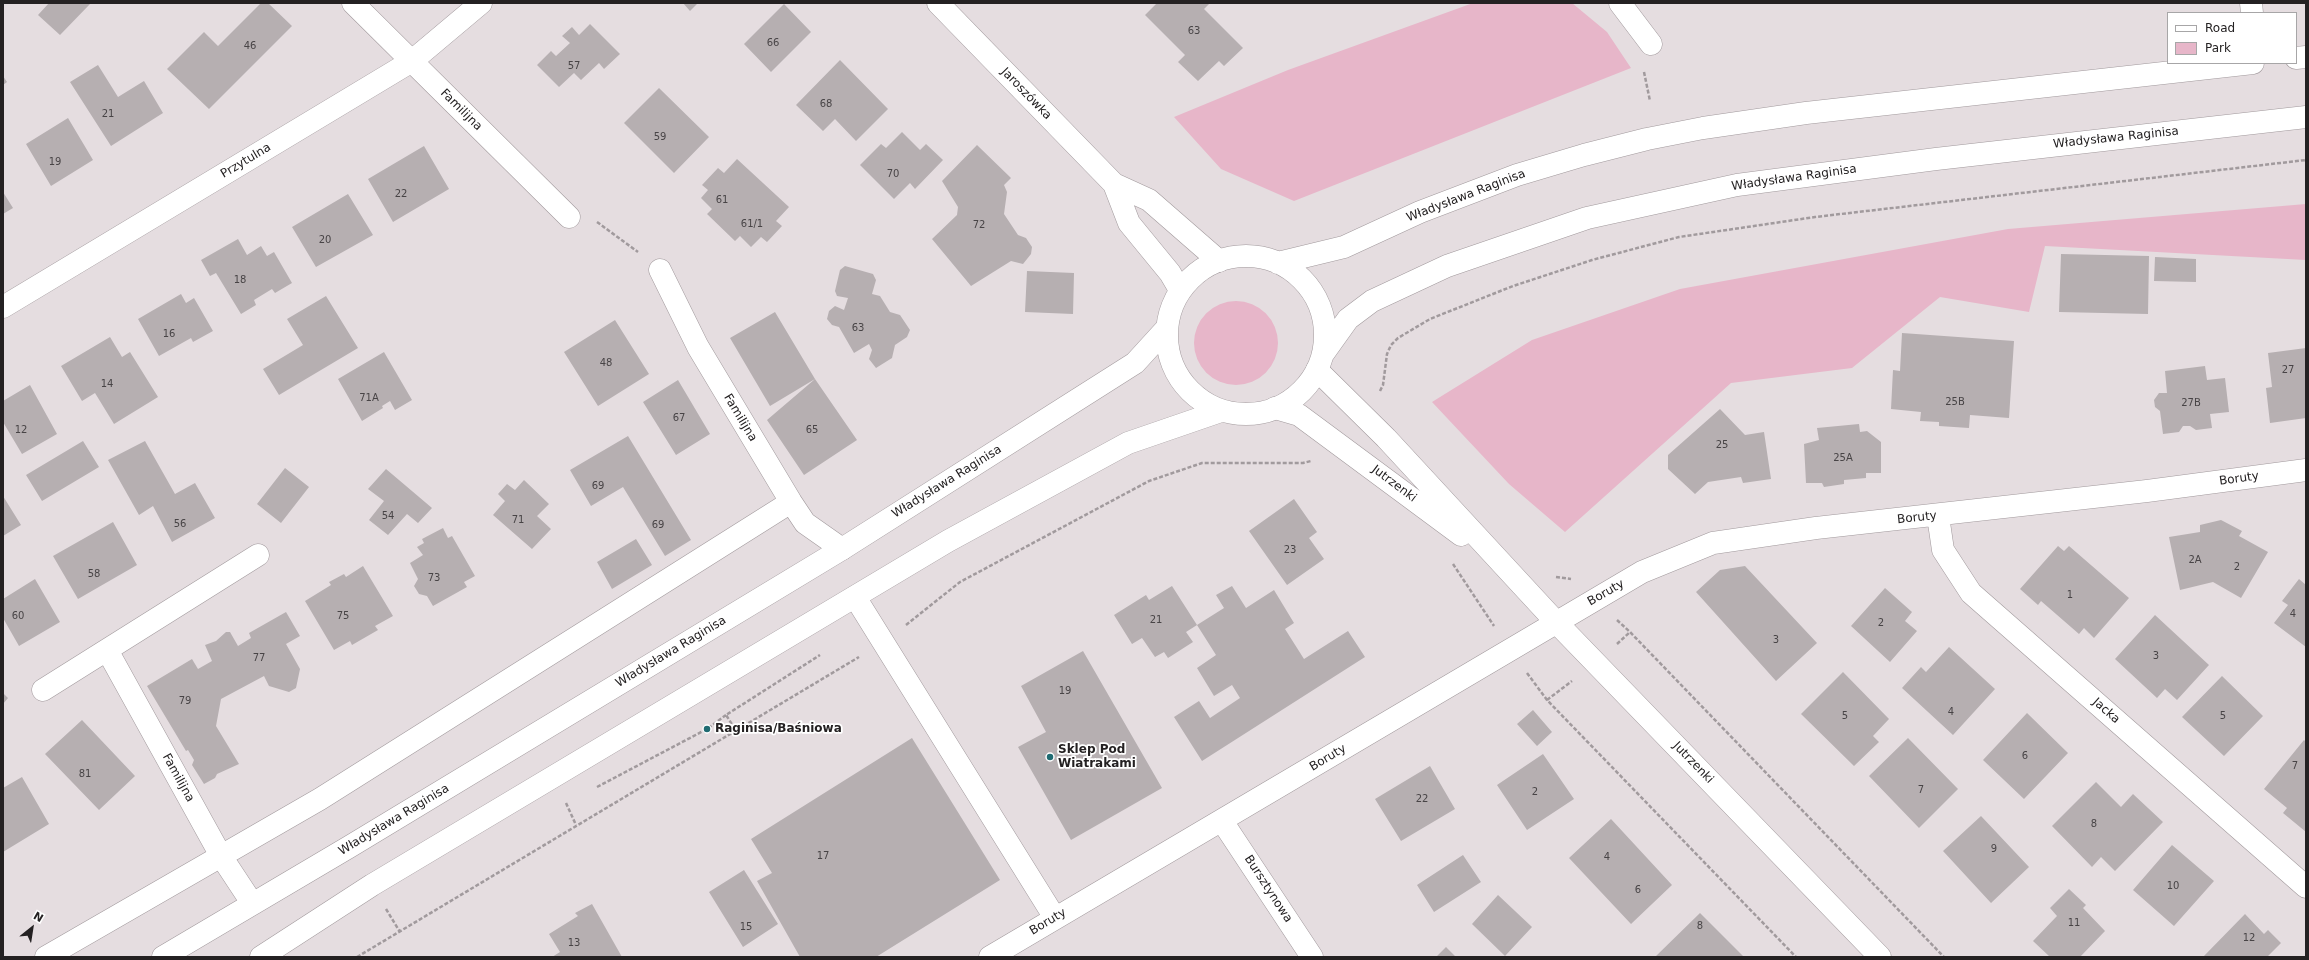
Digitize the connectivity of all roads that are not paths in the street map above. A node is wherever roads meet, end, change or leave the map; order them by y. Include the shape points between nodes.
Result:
1 (353, 3) edge
2 (481, 3) edge
3 (938, 3) edge
4 (1620, 3) edge
5 (1651, 44) dead end
6 (412, 61) junction
7 (2244, 64) edge
8 (2306, 117) edge
9 (1114, 184) junction
10 (569, 217) road end
11 (1218, 261) junction
12 (1278, 263) junction
13 (660, 270) road end
14 (1180, 290) junction
15 (3, 307) edge
16 (1166, 329) junction
17 (1320, 362) junction
18 (1275, 408) junction
19 (1221, 410) junction
20 (2306, 470) edge
21 (791, 502) junction
22 (1938, 516) junction
23 (842, 549) junction
24 (258, 555) dead end
25 (1507, 569) junction
26 (855, 597) junction
27 (1556, 622) junction
28 (107, 650) junction
29 (43, 690) dead end
30 (1222, 821) junction
31 (221, 856) junction
32 (2306, 887) edge
33 (252, 903) junction
34 (1055, 918) junction
35 (46, 957) edge
36 (163, 957) edge
37 (261, 957) edge
38 (990, 957) edge
39 (1312, 957) edge
40 (1880, 957) edge

1 - 6 street, Familijna
2 - 6 street, Przytulna
3 - 9 street, Jaroszówka
4 - 5 street
6 - 10 street, Familijna
6 - 15 street, Przytulna
7 - 12 street, Władysława Raginisa via 1806,113 1647,139 1517,175 1420,212 1344,247
8 - 17 street, Władysława Raginisa via 1936,158 1737,185 1587,218 1446,266 1372,301 1348,320
9 - 11 street, Jaroszówka via 1149,200
9 - 14 street, Jaroszówka via 1129,223 1170,273
11 - 12 street via 1244,256
11 - 14 street via 1204,267
12 - 17 street via 1303,281 1319,306 1325,338
13 - 21 street, Familijna via 698,347
14 - 16 street via 1171,308
16 - 19 street via 1169,357 1182,382 1206,403
16 - 23 street, Władysława Raginisa via 1135,363
17 - 18 street, Władysława Raginisa via 1301,392
17 - 25 street, Jutrzenki via 1359,413 1386,438
18 - 19 street via 1258,413 1239,414
18 - 25 street, Jutrzenki via 1299,415 1335,439
19 - 26 street via 1128,443 948,541
20 - 22 street, Boruty
21 - 23 street, Familijna via 805,523
21 - 31 street via 320,799
22 - 27 street, Boruty via 1816,528 1713,544 1642,572
22 - 32 street, Jacka via 1943,550 1971,593
23 - 33 street, Władysława Raginisa
24 - 28 street
25 - 27 street, Jutrzenki
26 - 34 street
26 - 37 street via 372,884
27 - 30 street, Boruty
27 - 40 street, Jutrzenki
28 - 29 street
28 - 31 street, Familijna
30 - 34 street, Boruty
30 - 39 street, Bursztynowa
31 - 33 street, Familijna
31 - 35 street
33 - 36 street, Władysława Raginisa
34 - 38 street, Boruty

